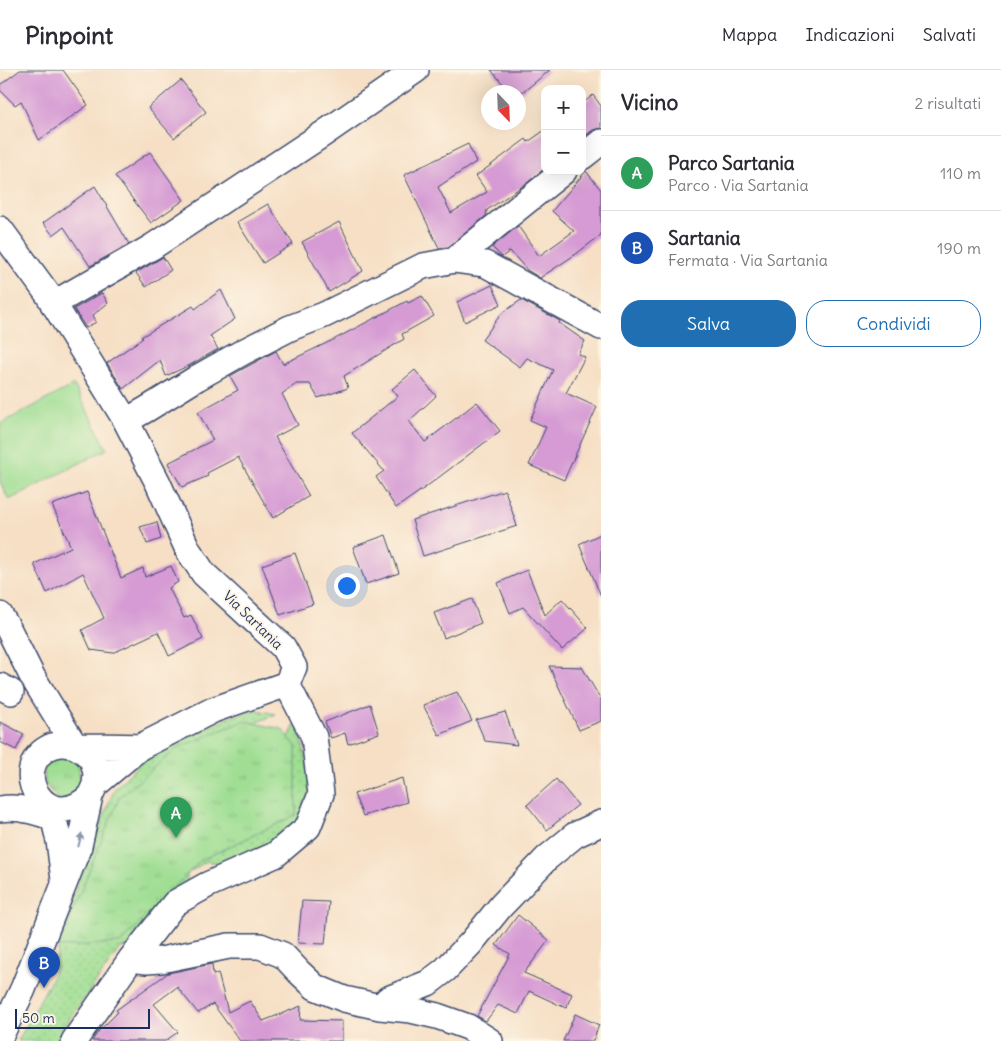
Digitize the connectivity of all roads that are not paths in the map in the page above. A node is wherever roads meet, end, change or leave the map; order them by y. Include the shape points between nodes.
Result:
1 (416, 70) edge
2 (601, 142) edge
3 (586, 154) edge
4 (559, 175) edge
5 (0, 228) edge
6 (455, 260) junction
7 (54, 304) junction
8 (601, 327) edge
9 (126, 421) junction
10 (0, 615) edge
11 (32, 676) junction
12 (286, 684) junction
13 (75, 746) junction
14 (140, 747) junction
15 (48, 748) junction
16 (31, 778) junction
17 (93, 790) junction
18 (0, 804) edge
19 (0, 809) edge
20 (52, 812) junction
21 (601, 823) edge
22 (64, 883) junction
23 (130, 959) junction
24 (380, 1007) junction
25 (0, 1037) edge
26 (74, 1041) edge
27 (490, 1041) edge

1 - 7 street via 152,247
2 - 3 street
4 - 6 street
5 - 7 street, Via Sartania
6 - 8 street via 485,264
6 - 9 street via 423,266 324,315 290,328 212,369
7 - 9 street, Via Sartania
9 - 12 street, Via Sartania via 188,550 204,574 283,647 294,667
10 - 11 street
11 - 13 street
11 - 15 street
12 - 14 street via 213,710
12 - 23 street via 314,737 321,794 308,827 275,855 175,903
13 - 14 street
13 - 15 street via 61,744
13 - 17 street via 92,761 96,773
14 - 17 street
15 - 16 street via 33,766
16 - 18 street
16 - 20 street via 40,800
17 - 20 street via 82,803
22 -> 17 street via 79,846
19 - 20 street
20 - 22 street
21 - 24 street via 575,836 547,858 445,970 428,983 388,999
22 - 25 street via 23,989
23 - 24 street via 154,961 229,946 260,946 283,955 315,986 344,999
23 - 26 street
24 - 27 street via 436,1016 468,1027

